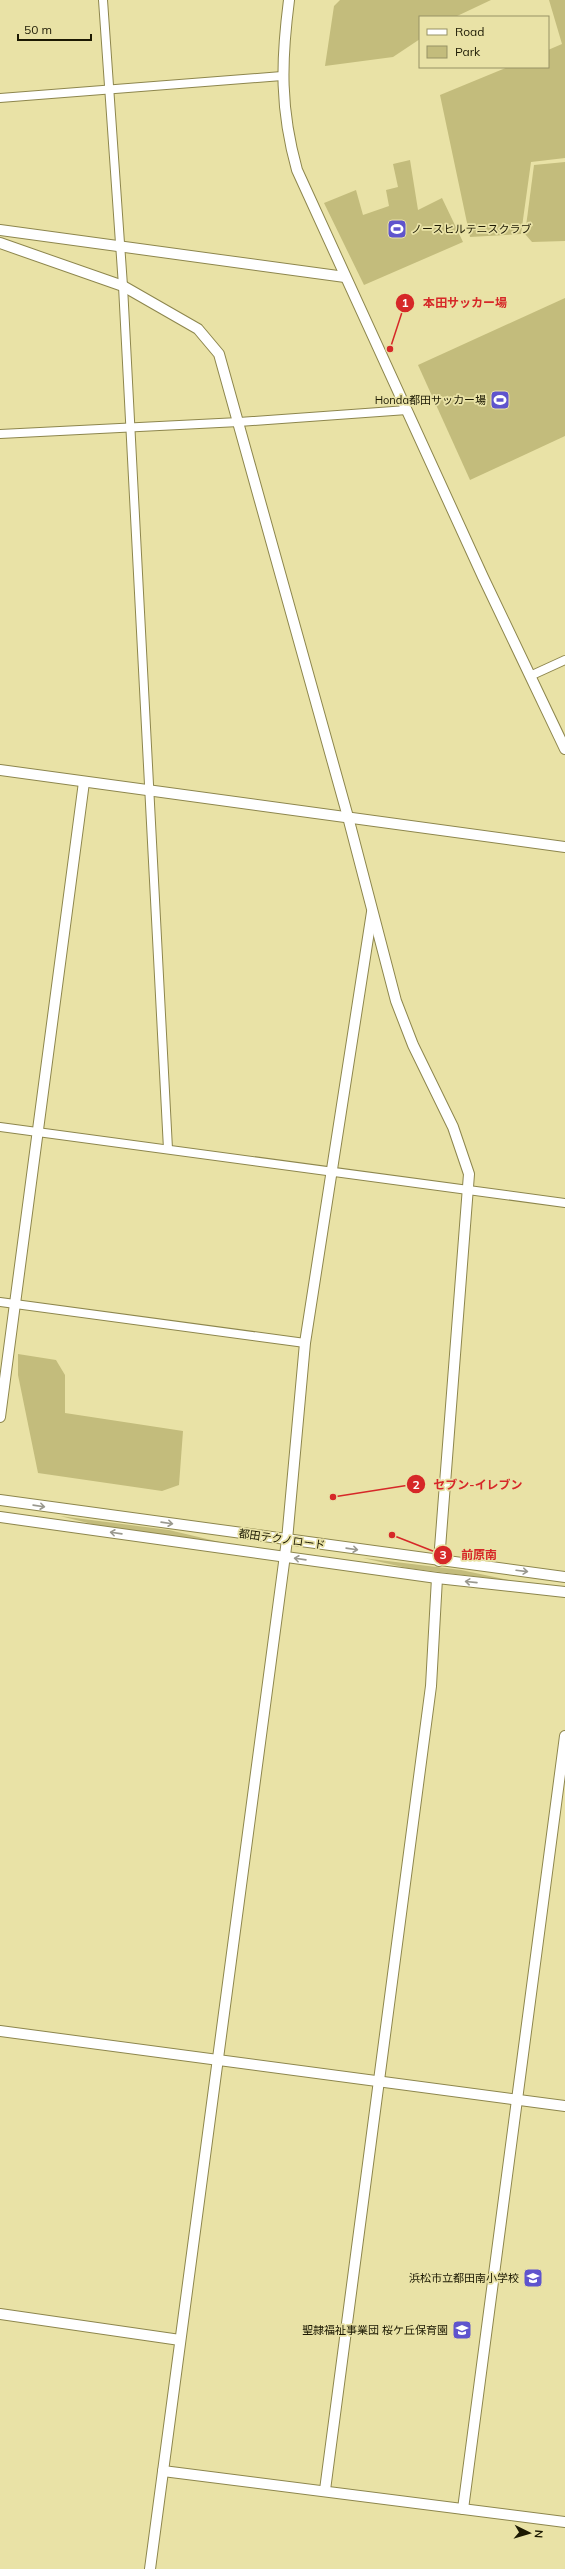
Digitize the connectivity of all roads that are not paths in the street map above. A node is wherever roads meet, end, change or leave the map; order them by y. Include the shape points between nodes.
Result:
1 (103, 0) edge
2 (289, 0) edge
3 (282, 76) junction
4 (110, 90) junction
5 (0, 98) edge
6 (0, 230) edge
7 (0, 243) edge
8 (120, 247) junction
9 (346, 278) junction
10 (123, 286) junction
11 (407, 410) junction
12 (239, 422) junction
13 (130, 428) junction
14 (0, 434) edge
15 (565, 660) edge
16 (530, 676) junction
17 (565, 749) edge
18 (0, 770) edge
19 (84, 782) junction
20 (149, 790) junction
21 (348, 817) junction
22 (565, 847) edge
23 (372, 912) junction
24 (0, 1126) edge
25 (38, 1132) junction
26 (168, 1149) junction
27 (332, 1171) junction
28 (468, 1189) junction
29 (565, 1202) edge
30 (0, 1302) edge
31 (15, 1304) junction
32 (305, 1343) junction
33 (0, 1417) edge
34 (0, 1500) edge
35 (0, 1517) edge
36 (287, 1540) junction
37 (284, 1557) junction
38 (439, 1561) junction
39 (565, 1577) edge
40 (437, 1578) junction
41 (565, 1592) edge
42 (565, 1736) edge
43 (0, 2031) edge
44 (218, 2061) junction
45 (378, 2082) junction
46 (516, 2100) junction
47 (565, 2106) edge
48 (0, 2314) edge
49 (180, 2340) junction
50 (163, 2471) junction
51 (325, 2490) junction
52 (462, 2509) junction
53 (565, 2522) edge
54 (150, 2569) edge

1 - 4 street
2 - 3 street
3 - 4 street
3 - 9 street via 286,125 297,170
4 - 5 street
4 - 8 street
6 - 8 street
7 - 10 street
8 - 9 street
8 - 10 street
9 - 11 street
10 - 12 street via 198,329 219,354
10 - 13 street
11 - 12 street
11 - 16 street
12 - 13 street
12 - 21 street
13 - 14 street
13 - 20 street
15 - 16 street
16 - 17 street
18 - 19 street
19 - 20 street
19 - 25 street
20 - 21 street
20 - 26 street
21 - 22 street
21 - 23 street
23 - 27 street
23 - 28 street via 396,1001 413,1045 453,1127 465,1158
24 - 25 street
25 - 26 street
25 - 31 street
26 - 27 street
27 - 28 street
27 - 32 street
28 - 29 street
28 - 38 street
30 - 31 street
31 - 32 street
31 - 33 street
32 - 36 street
34 -> 36 street, 都田テクノロード
37 -> 35 street, 都田テクノロード
36 - 37 street
36 -> 38 street, 都田テクノロード
40 -> 37 street, 都田テクノロード
37 - 44 street
38 -> 39 street, 都田テクノロード
41 -> 40 street, 都田テクノロード
40 - 45 street via 431,1686
42 - 46 street
43 - 44 street
44 - 45 street
44 - 49 street
45 - 46 street
45 - 51 street
46 - 47 street
46 - 52 street
48 - 49 street
49 - 50 street
50 - 51 street
50 - 54 street
51 - 52 street
52 - 53 street

